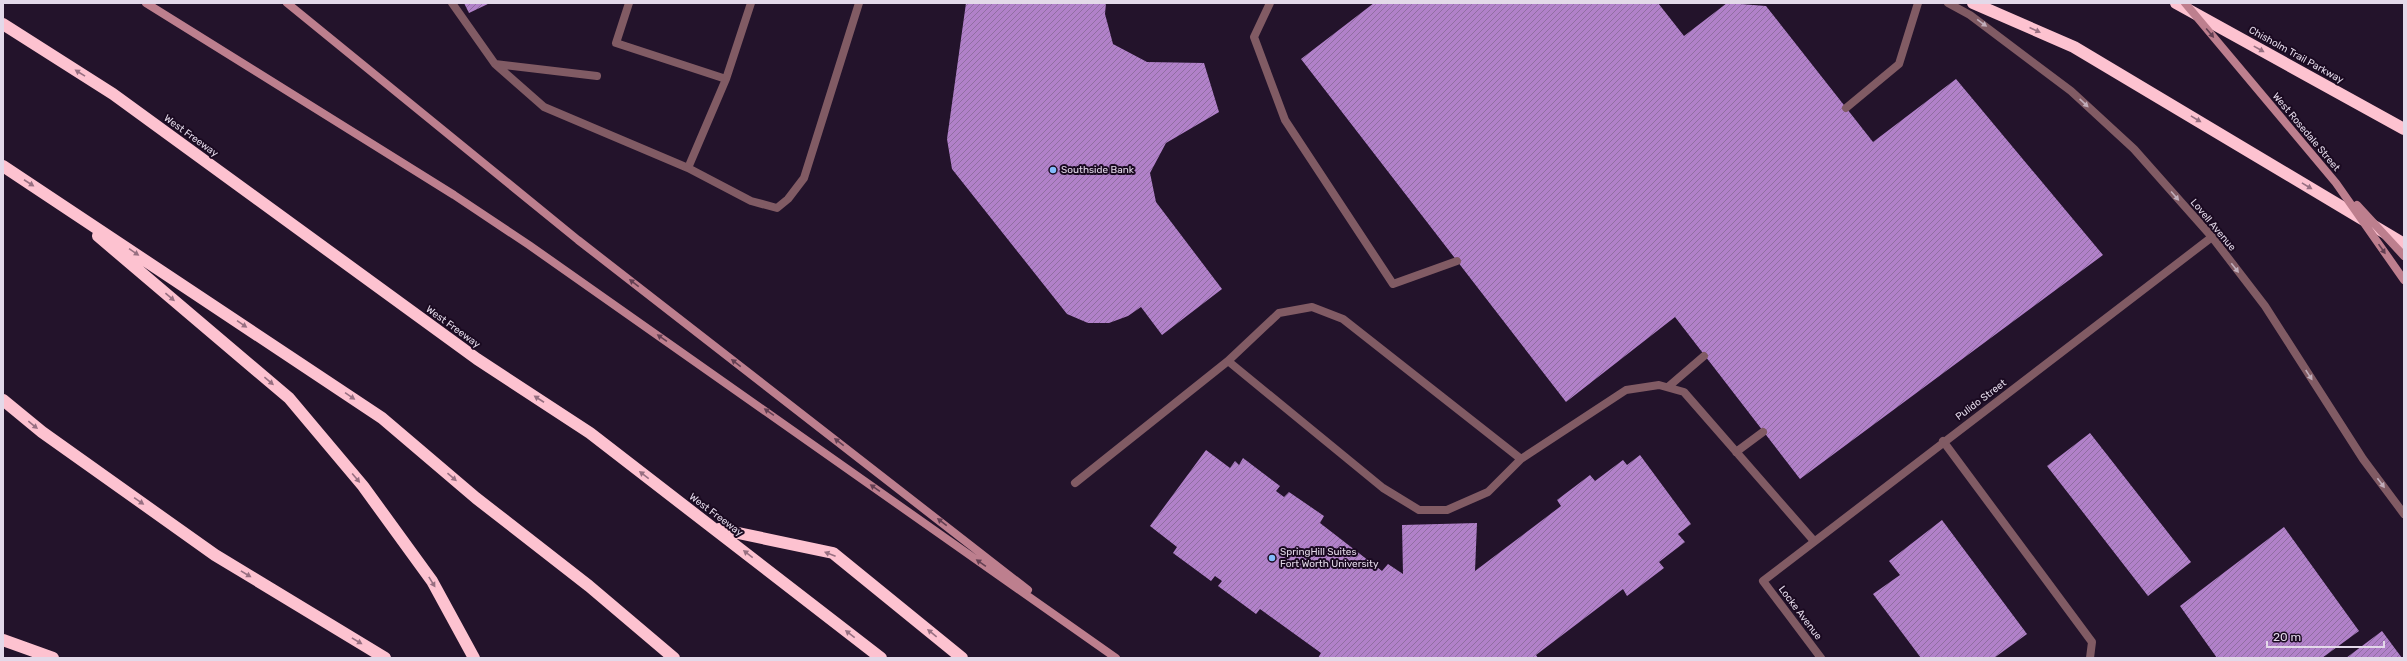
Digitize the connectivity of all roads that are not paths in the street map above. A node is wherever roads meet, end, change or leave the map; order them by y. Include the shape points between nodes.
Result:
1 (146, 3) edge
2 (287, 3) edge
3 (452, 3) edge
4 (629, 3) edge
5 (752, 3) edge
6 (859, 3) edge
7 (1270, 3) edge
8 (1918, 3) edge
9 (1948, 3) edge
10 (1973, 3) edge
11 (2176, 3) edge
12 (2185, 3) edge
13 (3, 24) edge
14 (495, 64) junction
15 (597, 76) dead end
16 (726, 79) junction
17 (1846, 108) dead end
18 (2404, 129) edge
19 (3, 166) edge
20 (688, 168) junction
21 (2336, 183) junction
22 (55, 200) junction
23 (2212, 237) junction
24 (2404, 244) edge
25 (2404, 256) edge
26 (1457, 261) dead end
27 (2404, 280) edge
28 (1704, 356) dead end
29 (1228, 361) junction
30 (1668, 387) junction
31 (3, 400) edge
32 (1764, 432) dead end
33 (1943, 441) junction
34 (1736, 452) junction
35 (1521, 459) junction
36 (1075, 483) dead end
37 (2404, 514) edge
38 (716, 529) junction
39 (1814, 541) junction
40 (1763, 581) joint
41 (3, 640) edge
42 (53, 658) edge
43 (385, 658) edge
44 (474, 658) edge
45 (674, 658) edge
46 (881, 658) edge
47 (962, 658) edge
48 (1116, 658) edge
49 (1821, 658) edge
50 (2090, 658) edge

48 -> 1 main road via 529,245
48 -> 2 main road via 578,240
3 - 14 street
4 - 16 street via 616,43
5 - 16 street
6 - 20 street via 804,178 788,199 777,208 751,201
7 - 26 street via 1254,36 1286,120 1393,284
8 - 17 street via 1899,64
9 -> 23 street, Lovell Avenue via 1988,28 2071,90 2134,149
10 -> 24 highway via 2074,47
11 -> 18 highway, Chisholm Trail Parkway
12 -> 21 main road, West Rosedale Street, bridge
38 -> 13 highway, West Freeway via 590,433 477,360 113,94
14 - 15 street
14 - 20 street via 544,107
16 - 20 street
19 -> 22 highway
21 - 25 main road, bridge
21 -> 27 main road, West Rosedale Street, bridge
22 -> 44 highway via 289,398 363,486 432,581
22 -> 45 highway via 382,418 476,498 589,586
23 - 33 street, Pulido Street
23 -> 37 street, Lovell Avenue via 2265,306 2363,459
28 - 30 street
29 - 35 street via 1383,488 1419,510 1447,510 1488,492
29 - 35 street via 1279,313 1312,307 1343,319
29 - 36 street
30 - 34 street via 1684,392
30 - 35 street via 1660,385 1626,390
31 -> 43 highway via 42,432 215,555
32 - 34 street
33 - 39 street, Pulido Street
33 - 50 street via 2092,642
34 - 39 street
46 -> 38 highway, West Freeway
47 -> 38 highway via 833,553
39 - 40 street, Pulido Street
40 - 49 street, Locke Avenue
41 - 42 highway

